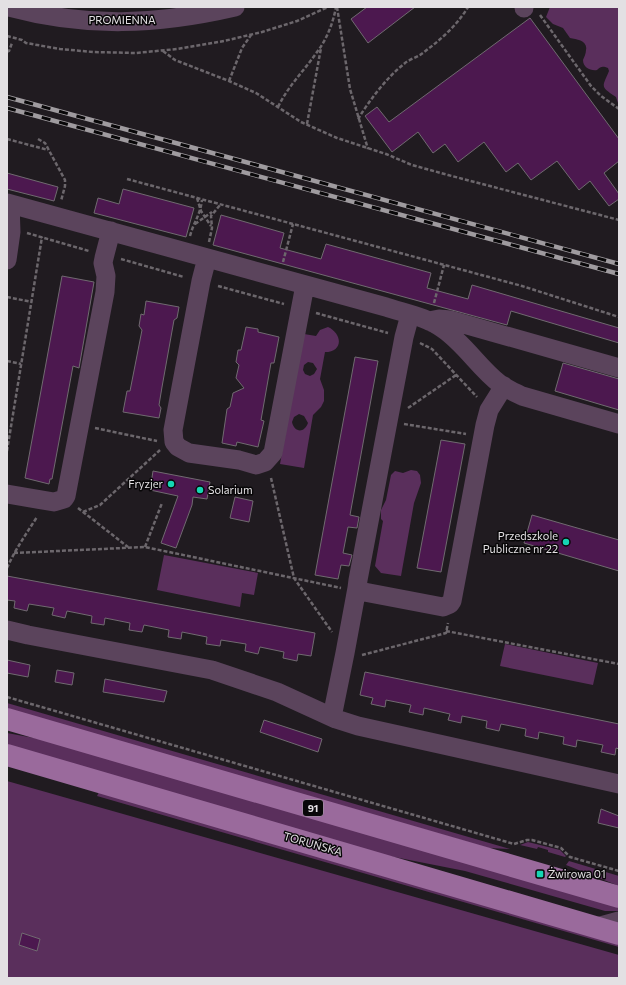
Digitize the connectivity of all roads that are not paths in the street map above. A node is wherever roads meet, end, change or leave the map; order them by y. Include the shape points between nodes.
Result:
1 (9, 7) edge
2 (235, 7) edge
3 (9, 203) edge
4 (111, 231) junction
5 (206, 257) junction
6 (7, 260) edge
7 (305, 285) junction
8 (410, 315) junction
9 (428, 321) junction
10 (619, 368) edge
11 (504, 386) junction
12 (619, 424) edge
13 (7, 494) edge
14 (357, 589) junction
15 (7, 630) edge
16 (332, 717) junction
17 (7, 720) edge
18 (7, 755) edge
19 (619, 784) edge
20 (619, 897) edge
21 (619, 921) edge
22 (598, 927) junction
23 (619, 934) edge

1 - 2 street, PROMIENNA via 66,19 131,22 174,19
3 - 4 street
3 - 6 street via 11,229
4 - 5 street
4 - 13 street via 103,263 106,276 105,292 65,497 58,502
5 - 7 street
5 - 7 street via 173,430 172,444 189,453 240,460 256,465 270,458
7 - 8 street
8 - 9 street
8 - 14 street
9 - 10 street via 450,320
9 - 11 street via 441,327 461,343 489,374
11 - 12 street via 522,396
11 - 14 street via 489,410 450,604 443,607
14 - 16 street
15 - 16 street via 212,670 277,692
16 - 19 street via 358,726
17 - 20 main road, 91
18 - 22 main road, TORUŃSKA
21 - 22 street
22 - 23 main road, TORUŃSKA

